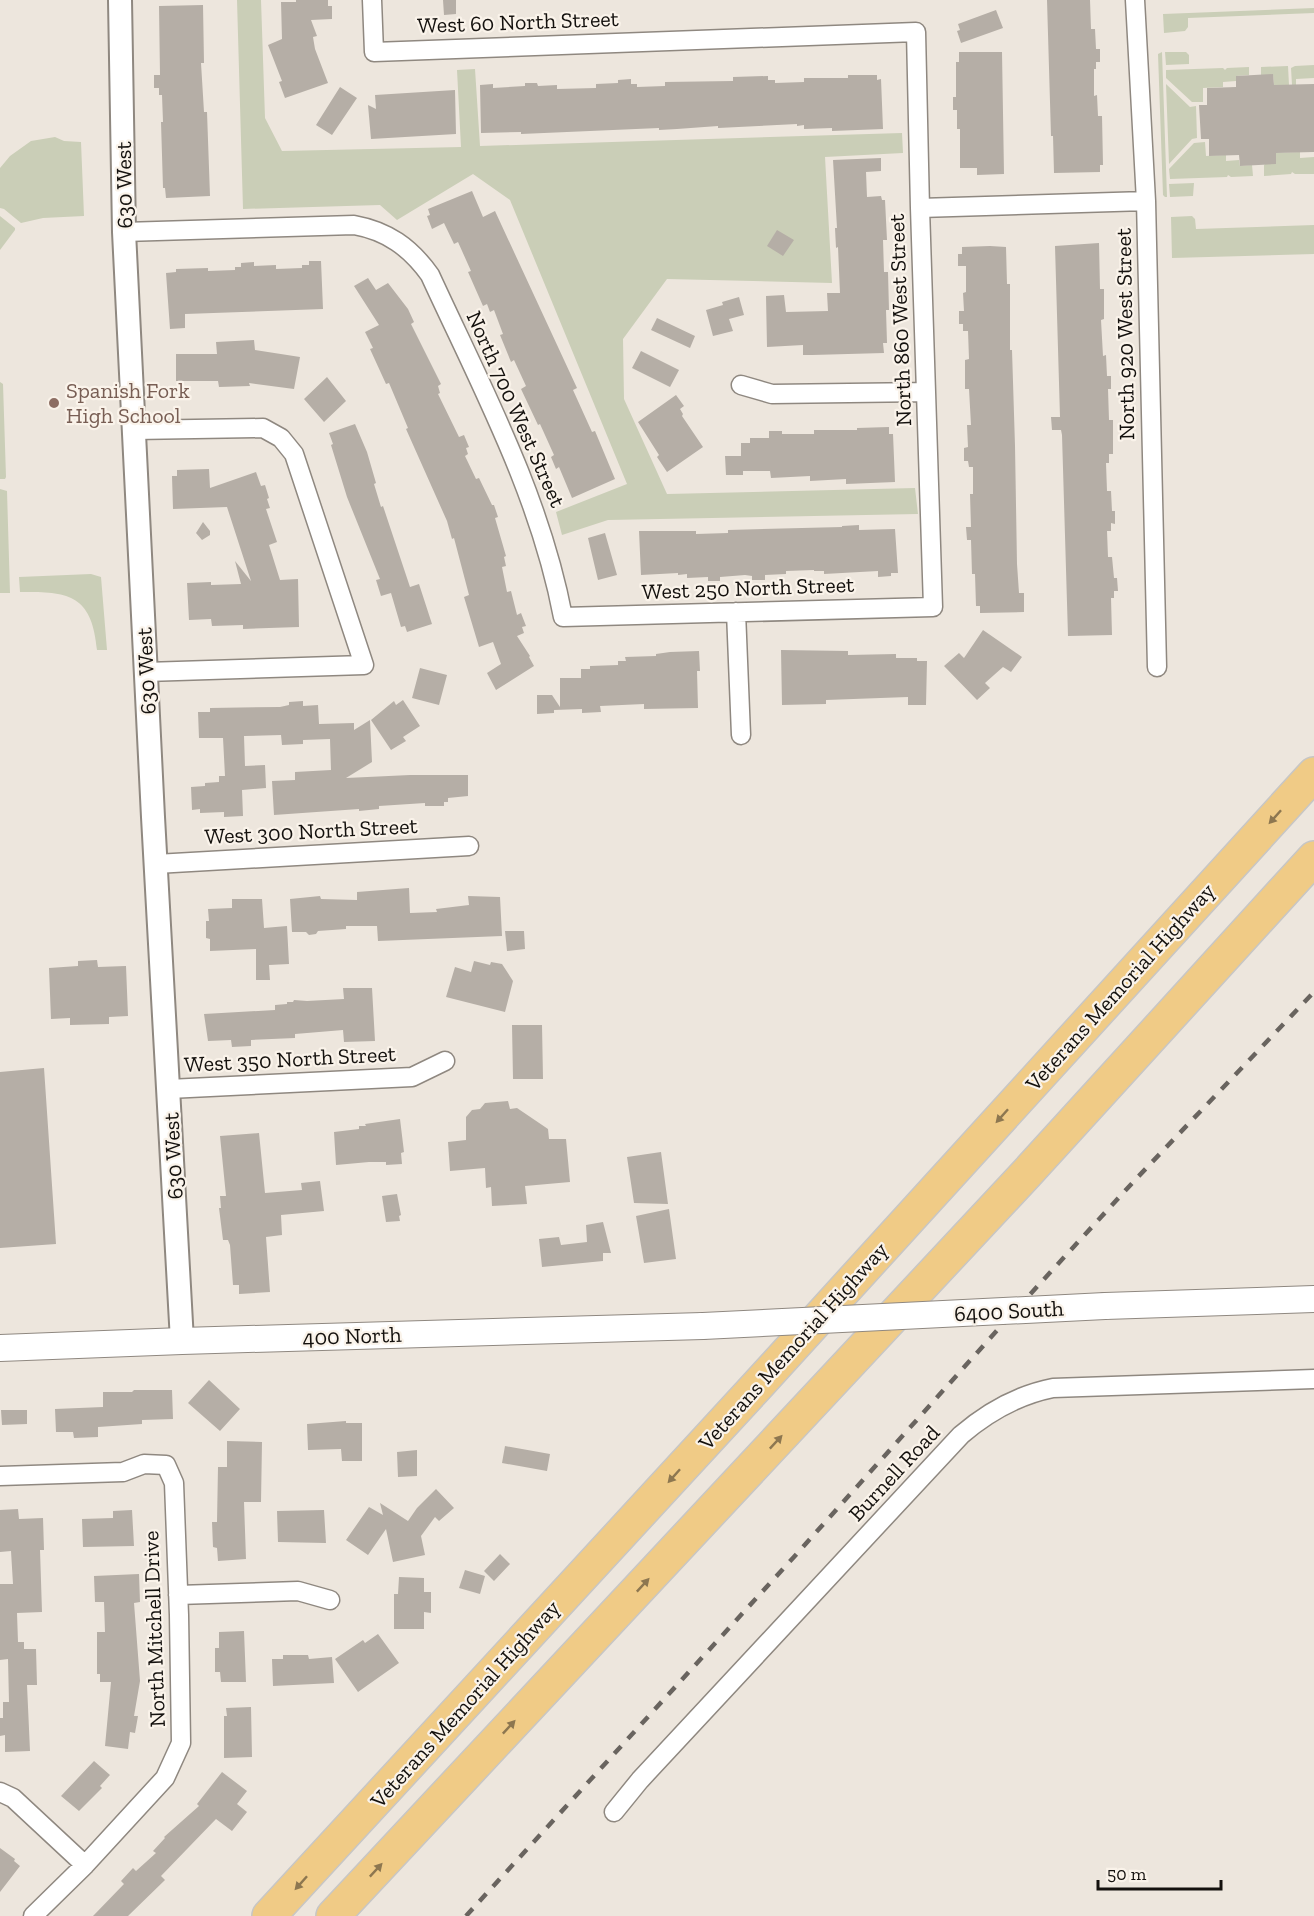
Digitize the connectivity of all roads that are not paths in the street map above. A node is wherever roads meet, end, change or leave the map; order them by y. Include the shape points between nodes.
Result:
1 (120, 0) edge
2 (372, 0) edge
3 (1136, 0) edge
4 (916, 32) joint
5 (1146, 201) junction
6 (920, 208) junction
7 (124, 232) junction
8 (741, 385) dead end
9 (926, 392) junction
10 (134, 430) junction
11 (933, 607) joint
12 (736, 612) junction
13 (563, 617) joint
14 (1157, 667) dead end
15 (146, 672) junction
16 (741, 735) dead end
17 (1314, 774) edge
18 (469, 846) dead end
19 (1314, 858) edge
20 (156, 864) junction
21 (445, 1061) dead end
22 (169, 1089) junction
23 (1314, 1299) edge
24 (703, 1326) joint
25 (182, 1341) junction
26 (0, 1348) edge
27 (1314, 1379) edge
28 (0, 1476) edge
29 (178, 1595) junction
30 (330, 1600) dead end
31 (0, 1792) edge
32 (614, 1812) dead end
33 (85, 1865) junction
34 (33, 1916) edge
35 (269, 1916) edge
36 (333, 1916) edge

1 - 7 street, 630 West
2 - 4 street, West 60 North Street via 374,52
3 - 5 street, North 920 West Street
4 - 6 street, North 860 West Street
5 - 6 street
5 - 14 street, North 920 West Street
6 - 9 street, North 860 West Street
7 - 10 street, 630 West
7 - 13 street, North 700 West Street via 340,224 367,227 393,238 413,254 430,275 524,482 543,532
8 - 9 street via 772,394
9 - 11 street, North 860 West Street
10 - 15 street, 630 West
10 - 15 street via 263,428 281,438 294,454 364,665
11 - 12 street, West 250 North Street
12 - 13 street, West 250 North Street
12 - 16 street
15 - 20 street, 630 West
17 -> 35 highway, Veterans Memorial Highway
18 - 20 street, West 300 North Street
36 -> 19 highway, Veterans Memorial Highway via 1027,1173
20 - 22 street, 630 West
21 - 22 street, West 350 North Street via 412,1077
22 - 25 street, 630 West
23 - 24 main road, 6400 South, bridge
24 - 25 main road, 400 North
25 - 26 main road, 400 North
27 - 32 street, Burnell Road via 1053,1388 994,1410 961,1435
28 - 29 street, North Mitchell Drive via 123,1472 144,1464 166,1465 174,1483
29 - 30 street via 298,1591
29 - 33 street, North Mitchell Drive via 181,1743 165,1778
31 - 33 street via 13,1798
33 - 34 street, North Mitchell Drive

